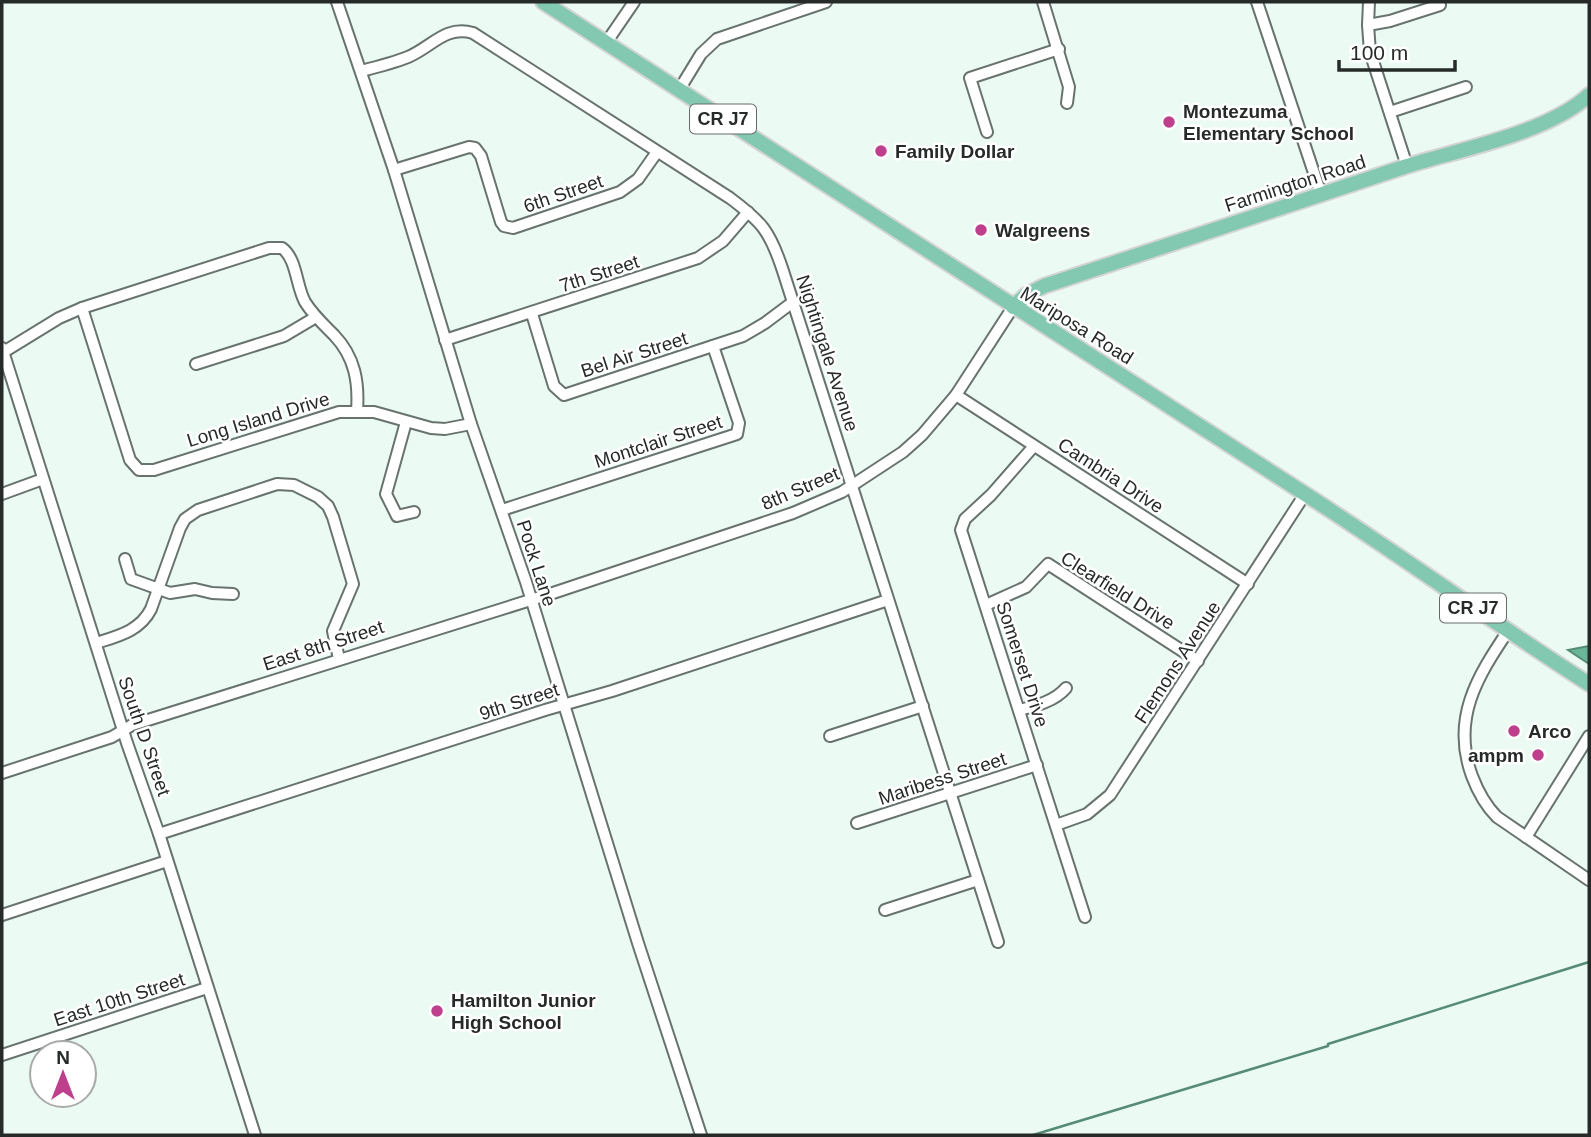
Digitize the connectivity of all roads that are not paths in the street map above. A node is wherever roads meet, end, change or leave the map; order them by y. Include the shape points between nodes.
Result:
1 (337, 2) edge
2 (543, 2) edge
3 (634, 2) edge
4 (826, 2) edge
5 (1043, 2) edge
6 (1257, 2) edge
7 (1369, 2) edge
8 (1440, 5) dead end
9 (1368, 25) junction
10 (606, 43) junction
11 (1059, 49) junction
12 (361, 71) junction
13 (1465, 87) dead end
14 (679, 90) junction
15 (1588, 98) edge
16 (1067, 103) dead end
17 (1390, 112) junction
18 (987, 132) dead end
19 (657, 152) junction
20 (1407, 166) junction
21 (394, 170) junction
22 (1321, 194) junction
23 (748, 212) junction
24 (793, 302) junction
25 (1013, 307) junction
26 (82, 308) junction
27 (532, 314) junction
28 (316, 317) junction
29 (445, 341) junction
30 (713, 346) junction
31 (2, 351) edge
32 (196, 365) dead end
33 (956, 395) junction
34 (357, 411) junction
35 (406, 422) junction
36 (471, 424) junction
37 (1034, 446) junction
38 (43, 479) junction
39 (852, 485) junction
40 (2, 494) edge
41 (1305, 494) junction
42 (502, 510) junction
43 (414, 512) dead end
44 (125, 559) dead end
45 (1248, 584) junction
46 (158, 589) junction
47 (233, 594) dead end
48 (531, 599) junction
49 (888, 600) junction
50 (986, 605) junction
51 (1508, 631) junction
52 (96, 643) junction
53 (340, 659) junction
54 (1198, 661) junction
55 (1589, 684) edge
56 (1066, 688) dead end
57 (563, 705) junction
58 (923, 706) junction
59 (1019, 710) junction
60 (125, 729) junction
61 (830, 736) dead end
62 (1589, 736) edge
63 (1037, 765) junction
64 (2, 773) edge
65 (951, 793) junction
66 (857, 823) dead end
67 (1056, 825) junction
68 (159, 834) junction
69 (1527, 837) junction
70 (167, 861) junction
71 (978, 880) junction
72 (1589, 880) edge
73 (885, 910) dead end
74 (2, 915) edge
75 (1085, 917) dead end
76 (998, 942) dead end
77 (207, 988) junction
78 (2, 1055) edge
79 (255, 1135) edge
80 (700, 1135) edge

1 - 12 street, Pock Lane
2 - 10 main road, Mariposa Road / CR J7
3 - 10 street
4 - 14 street via 717,39 701,54
5 - 11 street
6 - 22 street
7 - 9 street
8 - 9 street
9 - 17 street via 1370,52
10 - 14 main road, Mariposa Road / CR J7
11 - 16 street via 1069,87
11 - 18 street via 970,78
12 - 19 street, Nightingale Avenue via 411,56 451,32 469,32
12 - 21 street, Pock Lane
13 - 17 street
14 - 25 main road, Mariposa Road / CR J7
15 - 20 main road, Farmington Road via 1556,119
17 - 20 street
19 - 21 street, 6th Street via 638,179 620,192 513,229 501,222 475,148
19 - 23 street, Nightingale Avenue
20 - 22 main road, Farmington Road
21 - 29 street, Pock Lane
22 - 25 main road, Farmington Road via 1044,286
23 - 24 street, Nightingale Avenue via 769,234
23 - 27 street, 7th Street via 723,241 698,258
24 - 30 street, Bel Air Street via 765,323
24 - 39 street, Nightingale Avenue
25 - 33 street, 8th Street
25 - 41 main road, Mariposa Road / CR J7
26 - 28 street via 269,248 282,248
26 - 31 street
26 - 34 street, Long Island Drive via 130,460 139,470 155,470 325,415
27 - 29 street, 7th Street
27 - 30 street, Bel Air Street via 554,386 564,395
28 - 32 street via 284,336
28 - 34 street via 351,359
29 - 36 street, Pock Lane
30 - 42 street, Montclair Street via 740,423 737,434
31 - 38 street, South D Street
33 - 37 street, Cambria Drive
33 - 39 street, 8th Street via 904,452
34 - 35 street, Long Island Drive
35 - 36 street, Long Island Drive via 445,429
35 - 43 street via 386,494 397,516
36 - 42 street, Pock Lane
37 - 45 street, Cambria Drive
37 - 50 street, Somerset Drive via 961,526
38 - 40 street
38 - 52 street, South D Street
39 - 48 street, 8th Street via 793,513
39 - 49 street, Nightingale Avenue
41 - 45 street, Flemons Avenue
41 - 51 main road, Mariposa Road / CR J7
42 - 48 street, Pock Lane
44 - 46 street via 131,579
45 - 54 street, Flemons Avenue
46 - 47 street
46 - 52 street via 143,622 124,635
46 - 53 street via 181,524 190,515 277,484 294,485 328,506 352,578 351,594 333,631
48 - 53 street, East 8th Street
48 - 57 street, Pock Lane
49 - 57 street, 9th Street
49 - 58 street, Nightingale Avenue
50 - 54 street, Clearfield Drive via 1026,587 1048,564
50 - 59 street, Somerset Drive
51 - 55 main road, Mariposa Road / CR J7
51 - 69 street via 1476,684 1463,736 1467,764 1486,807
52 - 60 street, South D Street
53 - 60 street, East 8th Street
54 - 67 street, Flemons Avenue via 1110,795 1087,814
56 - 59 street via 1042,704
57 - 68 street, 9th Street
57 - 80 street, Pock Lane
58 - 61 street
58 - 65 street, Nightingale Avenue
59 - 63 street, Somerset Drive
60 - 64 street, East 8th Street via 88,746
60 - 68 street, South D Street
62 - 69 street
63 - 65 street, Maribess Street
63 - 67 street, Somerset Drive
65 - 66 street, Maribess Street
65 - 71 street, Nightingale Avenue
67 - 75 street, Somerset Drive
68 - 70 street, South D Street
69 - 72 street
70 - 74 street
70 - 77 street, South D Street
71 - 73 street
71 - 76 street, Nightingale Avenue
77 - 78 street, East 10th Street
77 - 79 street, South D Street

